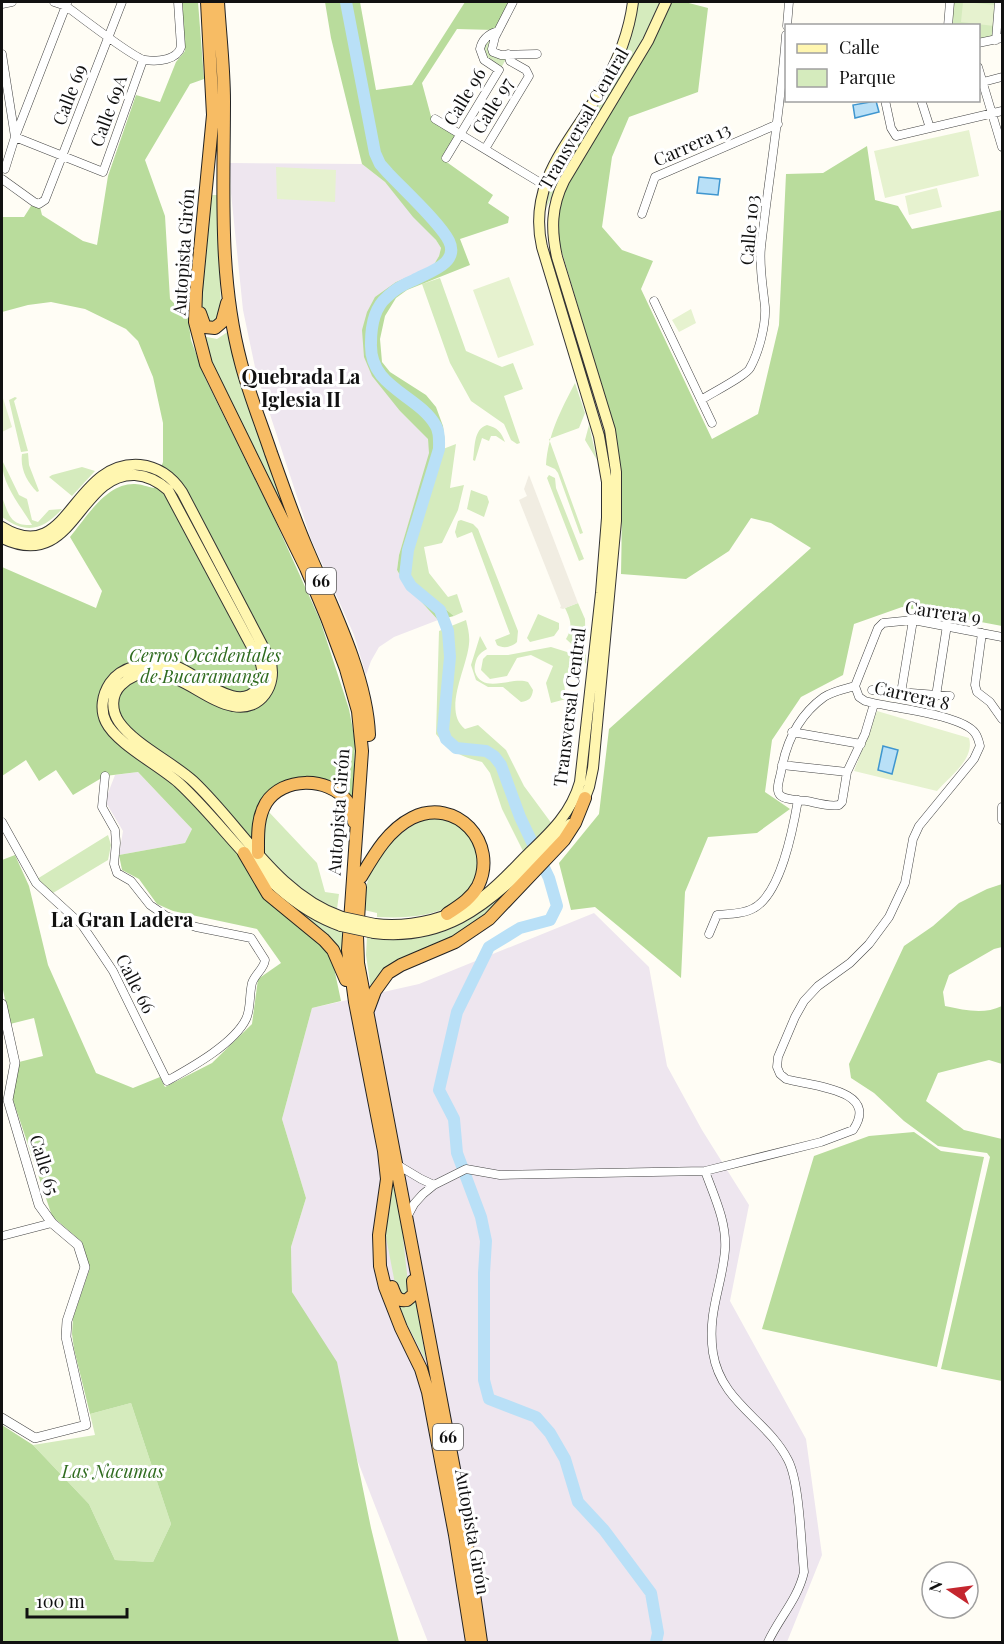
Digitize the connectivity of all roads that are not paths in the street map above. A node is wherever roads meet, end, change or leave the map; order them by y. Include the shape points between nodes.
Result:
1 (12, 2) edge
2 (54, 2) edge
3 (122, 2) edge
4 (178, 2) edge
5 (207, 2) edge
6 (218, 2) edge
7 (513, 2) edge
8 (633, 2) edge
9 (666, 2) edge
10 (789, 2) edge
11 (950, 2) edge
12 (999, 2) edge
13 (2, 4) edge
14 (67, 4) edge
15 (787, 24) edge
16 (948, 24) edge
17 (498, 31) junction
18 (108, 36) junction
19 (999, 39) edge
20 (980, 43) edge
21 (2, 54) edge
22 (508, 54) junction
23 (537, 54) dead end
24 (143, 60) junction
25 (785, 62) edge
26 (3, 66) edge
27 (1002, 77) edge
28 (981, 80) edge
29 (784, 91) edge
30 (885, 102) edge
31 (922, 102) edge
32 (1002, 111) edge
33 (992, 114) junction
34 (435, 118) dead end
35 (778, 124) junction
36 (930, 128) junction
37 (460, 134) junction
38 (15, 137) junction
39 (1002, 147) edge
40 (485, 149) junction
41 (62, 156) junction
42 (446, 158) dead end
43 (5, 169) dead end
44 (2, 179) edge
45 (544, 185) junction
46 (642, 214) dead end
47 (196, 292) junction
48 (229, 293) junction
49 (654, 301) dead end
50 (701, 400) junction
51 (712, 423) dead end
52 (83, 501) junction
53 (2, 527) edge
54 (2, 538) edge
55 (913, 620) junction
56 (947, 625) junction
57 (982, 633) junction
58 (1002, 637) edge
59 (855, 686) junction
60 (873, 690) dead end
61 (901, 693) junction
62 (936, 696) junction
63 (950, 696) dead end
64 (874, 704) junction
65 (1002, 719) edge
66 (792, 732) junction
67 (861, 744) junction
68 (782, 765) junction
69 (847, 772) junction
70 (105, 776) dead end
71 (585, 798) joint
72 (798, 800) junction
73 (2, 822) edge
74 (356, 842) junction
75 (548, 846) junction
76 (244, 853) junction
77 (258, 853) junction
78 (530, 864) junction
79 (361, 877) junction
80 (447, 915) junction
81 (341, 921) junction
82 (374, 928) junction
83 (709, 934) dead end
84 (355, 1002) junction
85 (2, 1004) edge
86 (367, 1011) junction
87 (396, 1164) junction
88 (705, 1171) junction
89 (434, 1185) junction
90 (407, 1217) junction
91 (52, 1224) junction
92 (409, 1232) junction
93 (379, 1234) junction
94 (2, 1236) edge
95 (2, 1418) edge
96 (471, 1642) edge
97 (481, 1642) edge
98 (768, 1642) edge

1 - 13 street
2 - 14 street
3 - 18 street, Calle 69
4 - 24 street via 181,46 177,56
5 - 47 highway, Autopista Girón / 66 via 213,116
6 - 48 highway, Autopista Girón / 66 via 224,101 222,214
7 - 17 street
8 - 45 main road, Transversal Central via 616,62
9 - 71 main road, Transversal Central via 648,41 564,182 553,216 557,257 610,430 616,472 614,552 593,768
10 - 15 street
11 - 16 street
12 - 19 street
14 - 18 street
14 - 38 street
17 - 22 street via 492,49 496,54
17 - 37 street, Calle 96 via 488,34 480,49 484,60 499,70
18 - 24 street
18 - 41 street, Calle 69
19 - 20 street
21 - 26 street
22 - 23 street
22 - 40 street, Calle 97 via 510,61 526,69 529,76
24 - 41 street, Calle 69A via 103,172
25 - 29 street, Calle 103
26 - 38 street
27 - 28 street
28 - 33 street
29 - 35 street, Calle 103
30 - 36 street via 893,134
31 - 36 street
32 - 33 street
33 - 36 street
33 - 39 street
34 - 37 street
35 - 46 street, Carrera 13 via 655,177
35 - 50 street, Calle 103 via 761,250 764,320 754,360 747,373
37 - 40 street
37 - 42 street, Calle 96
38 - 41 street
38 - 43 street
40 - 45 street
41 - 44 street, Calle 69 via 41,203
45 - 75 main road, Transversal Central via 540,238 599,436 606,471 607,507 580,782
47 - 48 highway via 203,325 211,329 222,322
47 - 74 highway, Autopista Girón / 66 via 195,322 206,364 309,575 354,696 362,739
48 - 79 highway, Autopista Girón / 66 via 249,390 297,525 346,641 365,704 369,755
49 - 50 street
50 - 51 street
52 - 53 main road via 47,533 26,536
52 - 54 main road via 63,532 47,542 25,545
52 - 76 main road via 123,476 143,476 161,484 174,498 261,664 263,674 258,689 242,698 227,694 180,667 159,663 121,672 107,687 102,704 105,720 115,734 178,782
52 - 77 main road via 96,480 120,467 145,466 169,477 182,492 270,660 273,670 269,688 251,705 226,704 181,680 152,673 128,680 113,698 115,715 123,728 192,781
55 - 56 street, Carrera 9
55 - 59 street, Carrera 9 via 880,624
55 - 61 street
56 - 57 street, Carrera 9
56 - 62 street
57 - 58 street, Carrera 9
57 - 65 street via 975,685
59 - 64 street, Carrera 8 via 859,698
59 - 66 street via 826,696
60 - 61 street
61 - 62 street
62 - 63 street
64 - 67 street
64 - 88 street, Carrera 8 via 966,725 975,732 980,746 974,759 919,826 905,883 889,917 850,963 804,1001 778,1057 777,1067 786,1079 851,1096 858,1105 857,1125 821,1142
66 - 67 street
66 - 68 street
67 - 69 street
68 - 69 street
68 - 72 street via 779,794
69 - 72 street via 839,805
70 - 73 street, Calle 66 via 102,807 115,830 117,873 131,881 150,905 166,916 196,927 250,938 265,960 253,980 242,1026 203,1061 166,1081 113,971 82,925 36,883
71 - 75 highway via 570,832
72 - 83 street via 790,843 772,889 752,910 717,915
74 - 77 highway via 347,801 336,791 308,783 289,786 267,801 259,824
74 - 84 highway, Autopista Girón / 66 via 348,941
75 - 78 highway
76 - 81 main road via 294,902 318,917
76 - 84 highway via 268,894 333,950
77 - 81 main road via 301,896
78 - 80 main road
78 - 82 main road via 496,895 458,920 403,934
78 - 86 highway via 489,919 467,936 388,973
79 - 80 highway via 382,844 410,819 428,813 452,816 476,835 484,865 474,893
79 - 86 highway, Autopista Girón / 66 via 357,946
80 - 82 main road
81 - 82 main road, bridge
84 - 93 highway, Autopista Girón / 66 via 387,1179
85 - 91 street, Calle 65 via 15,1063 8,1100 39,1205
86 - 87 highway, Autopista Girón / 66
87 - 89 street
87 - 90 highway, Autopista Girón / 66
88 - 89 street via 500,1175 466,1169
88 - 98 street via 724,1224 725,1250 711,1319 717,1368 743,1410 776,1441 789,1462 795,1491 804,1572 792,1603
89 - 90 street via 414,1204
90 - 92 highway, Autopista Girón / 66
91 - 94 street
91 - 95 street, Calle 65 via 78,1245 85,1267 66,1336 86,1425 35,1438
92 - 93 highway via 414,1291 404,1301 397,1298 392,1288
92 - 97 highway, Autopista Girón / 66 via 465,1528
93 - 96 highway, Autopista Girón / 66 via 378,1251 386,1287 428,1392

